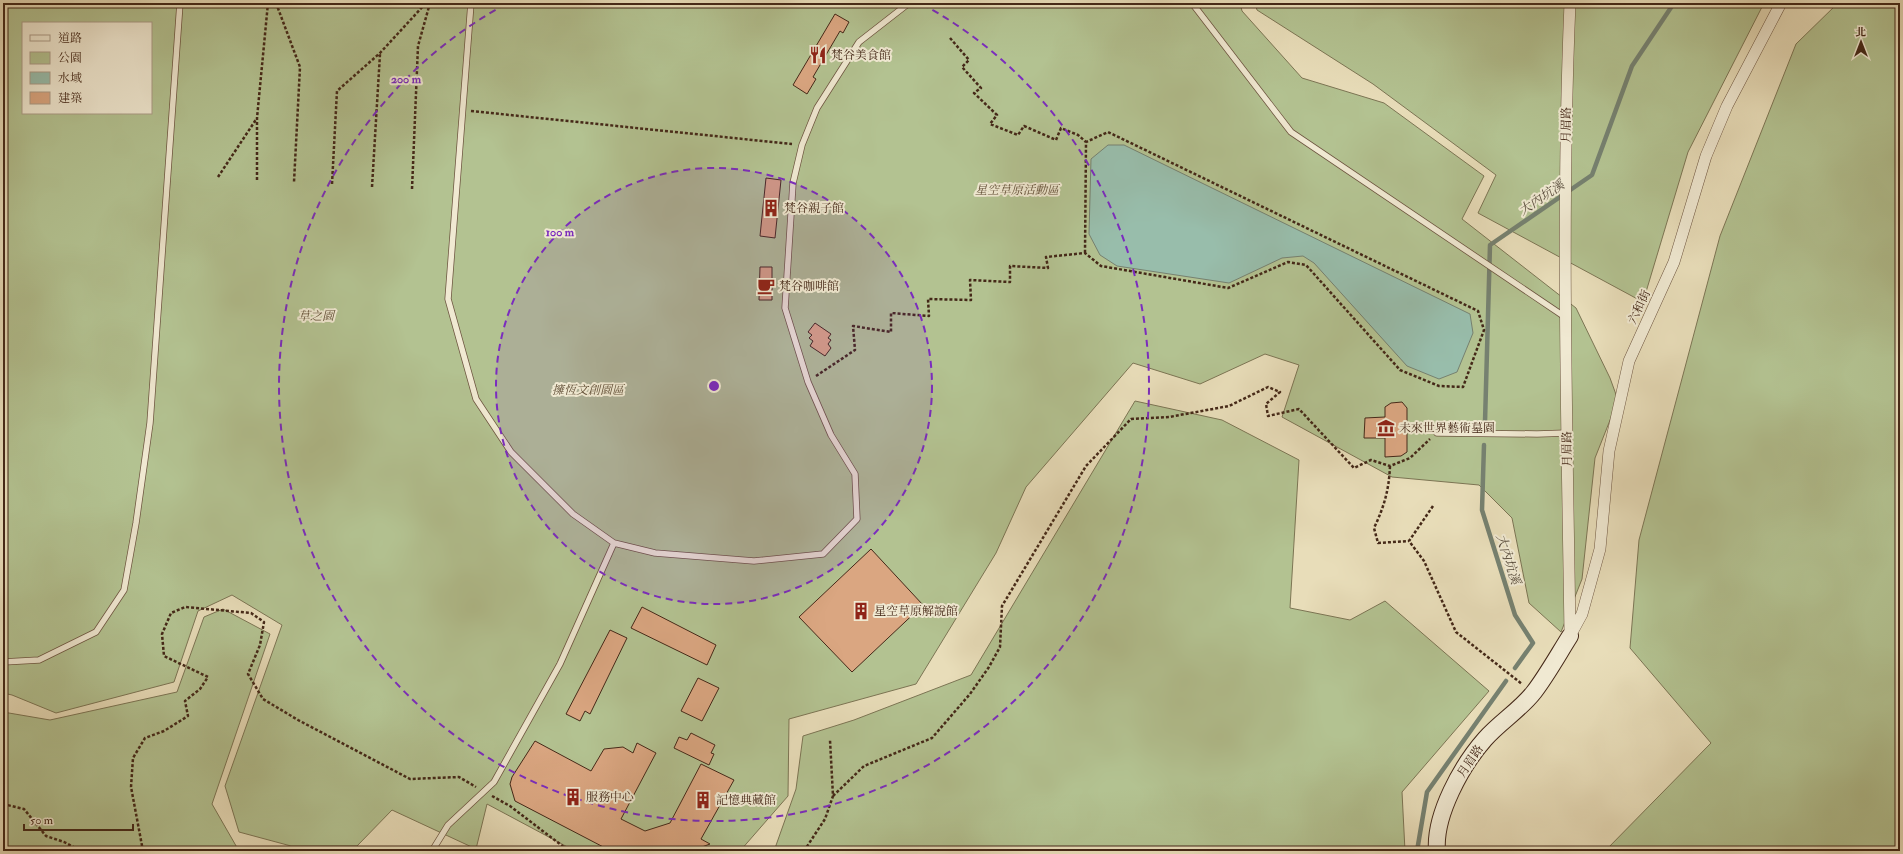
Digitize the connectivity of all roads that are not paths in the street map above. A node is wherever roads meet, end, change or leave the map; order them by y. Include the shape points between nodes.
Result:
1 (180, 3) edge
2 (471, 3) edge
3 (909, 3) edge
4 (1192, 3) edge
5 (1570, 3) edge
6 (1781, 3) edge
7 (1565, 318) junction
8 (1437, 433) road end
9 (1567, 433) junction
10 (614, 543) junction
11 (1570, 636) junction
12 (3, 662) edge
13 (432, 851) edge
14 (1437, 851) edge

1 - 12 lane via 150,423 124,590 96,632 39,660
2 - 10 lane via 448,299 476,399 511,452 572,514
3 - 10 lane via 859,42 817,108 802,145 793,183 786,308 808,382 831,435 855,474 857,519 823,554 754,561 656,553
4 - 7 lane via 1291,132
5 - 7 street, 月眉路 via 1566,92
6 - 11 street, 六和街 via 1709,149 1674,262 1629,361 1609,451 1600,549 1582,614
7 - 9 street, 月眉路
8 - 9 lane
9 - 11 street, 月眉路
10 - 13 lane via 560,664 494,782 448,825
11 - 14 street, 月眉路 via 1533,693 1485,739 1463,768 1444,810 1436,841

